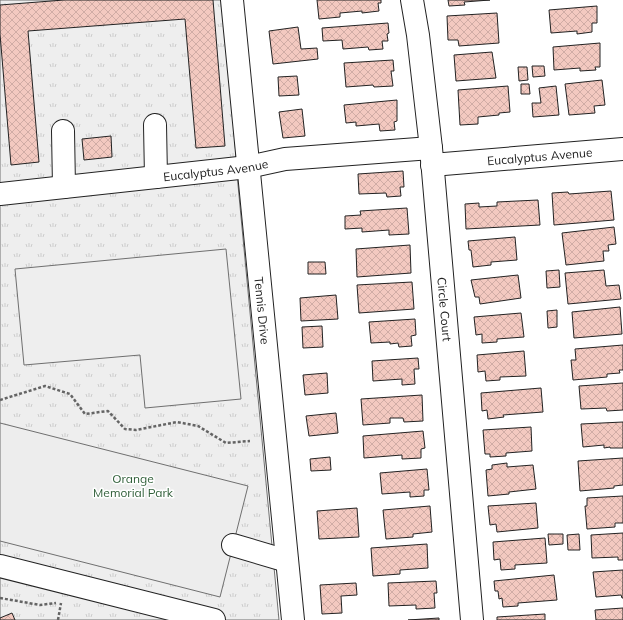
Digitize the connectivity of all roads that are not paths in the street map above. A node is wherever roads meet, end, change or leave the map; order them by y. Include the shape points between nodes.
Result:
1 (232, 0) edge
2 (412, 0) edge
3 (155, 125) dead end
4 (63, 131) dead end
5 (623, 149) edge
6 (432, 156) junction
7 (248, 167) junction
8 (156, 177) junction
9 (64, 187) junction
10 (0, 194) edge
11 (233, 545) dead end
12 (287, 560) junction
13 (0, 566) edge
14 (214, 620) edge
15 (293, 620) edge
16 (472, 620) edge

1 - 7 street, Tennis Drive
2 - 6 street, Circle Court
3 - 8 street
4 - 9 street
5 - 6 street, Eucalyptus Avenue
6 - 7 street, Eucalyptus Avenue via 285,159
6 - 16 street, Circle Court
7 - 8 street, Eucalyptus Avenue
7 - 12 street, Tennis Drive
8 - 9 street, Eucalyptus Avenue
9 - 10 street, Eucalyptus Avenue
11 - 12 street
12 - 15 street, Tennis Drive
13 - 14 street

